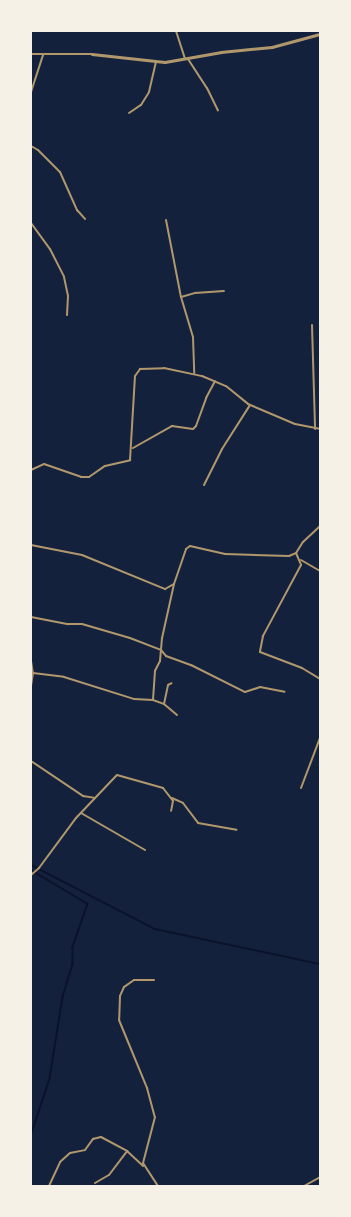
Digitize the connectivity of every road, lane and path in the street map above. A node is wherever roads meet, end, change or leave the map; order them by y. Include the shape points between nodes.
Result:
1 (176, 31) edge
2 (320, 34) edge
3 (31, 54) edge
4 (42, 55) junction
5 (187, 59) junction
6 (156, 62) junction
7 (31, 92) edge
8 (218, 111) dead end
9 (129, 113) dead end
10 (31, 146) edge
11 (85, 219) dead end
12 (166, 220) dead end
13 (31, 223) edge
14 (224, 291) dead end
15 (181, 297) junction
16 (67, 315) dead end
17 (312, 325) dead end
18 (194, 373) junction
19 (215, 381) junction
20 (250, 405) junction
21 (315, 429) junction
22 (320, 429) edge
23 (133, 448) junction
24 (31, 470) edge
25 (204, 485) dead end
26 (320, 526) edge
27 (31, 545) edge
28 (296, 553) junction
29 (301, 560) junction
30 (320, 571) edge
31 (174, 584) junction
32 (31, 617) edge
33 (161, 650) junction
34 (31, 661) edge
35 (33, 673) junction
36 (320, 679) edge
37 (172, 683) dead end
38 (31, 686) edge
39 (285, 692) dead end
40 (153, 700) junction
41 (164, 704) junction
42 (177, 715) dead end
43 (320, 738) edge
44 (31, 761) edge
45 (301, 788) dead end
46 (95, 798) junction
47 (172, 798) junction
48 (171, 811) dead end
49 (81, 813) junction
50 (236, 830) dead end
51 (144, 850) dead end
52 (31, 875) edge
53 (154, 980) dead end
54 (127, 1151) junction
55 (143, 1167) junction
56 (320, 1176) edge
57 (95, 1183) dead end
58 (49, 1186) edge
59 (158, 1186) edge
60 (304, 1186) edge

1 - 5 street
2 - 5 street via 272,47 220,52
3 - 4 street
4 - 6 street via 92,54
4 - 7 street
5 - 6 street
5 - 8 street
6 - 9 street via 149,92 141,105
10 - 11 street via 60,172 77,210
12 - 15 street
13 - 16 street via 50,249 64,277 68,296
14 - 15 street via 195,293
15 - 18 street via 193,337
17 - 21 street
18 - 19 street
18 - 23 street via 164,368 140,369 135,376
19 - 20 street via 226,386
19 - 23 street via 193,429 172,426
20 - 21 street via 295,424
20 - 25 street via 222,449
21 - 22 street
23 - 24 street via 130,460 105,466 89,477 81,477 44,464
26 - 28 street via 303,542
27 - 31 street via 82,555 165,589
28 - 29 street
28 - 31 street via 289,556 264,553 225,554 190,546 186,549
29 - 30 street
29 - 36 street via 298,573 263,636 260,652 302,668
31 - 33 street
32 - 33 street via 82,624
33 - 39 street via 166,656 191,665 245,692 260,687
33 - 40 street
34 - 35 street
35 - 38 street
35 - 40 street via 64,677 134,699
37 - 41 street via 168,685
40 - 41 street
41 - 42 street
43 - 45 street
44 - 46 street via 84,796
46 - 47 street via 114,777 120,775 157,785
46 - 49 street
47 - 48 street
47 - 50 street via 183,804 198,823
49 - 51 street
49 - 52 street via 37,871
53 - 55 street via 134,980 124,986 120,1005 120,1025 140,1070 155,1117 144,1151
54 - 55 street
54 - 57 street via 110,1175
54 - 58 street via 101,1137 93,1139 85,1150 70,1153 60,1162
55 - 59 street
56 - 60 street

